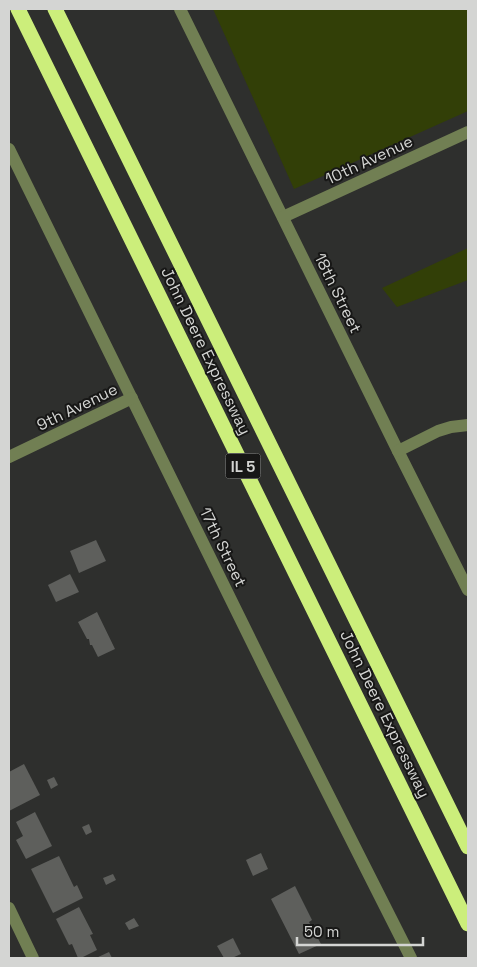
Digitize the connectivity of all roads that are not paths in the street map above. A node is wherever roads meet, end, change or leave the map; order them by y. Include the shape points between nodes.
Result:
1 (18, 9) edge
2 (55, 9) edge
3 (180, 9) edge
4 (468, 132) edge
5 (9, 149) edge
6 (283, 217) junction
7 (132, 398) junction
8 (468, 425) edge
9 (398, 451) junction
10 (9, 457) edge
11 (468, 590) edge
12 (468, 847) edge
13 (9, 908) edge
14 (468, 924) edge
15 (33, 958) edge
16 (411, 958) edge

1 - 14 highway, John Deere Expressway / IL 5
2 - 12 highway, John Deere Expressway / IL 5
3 - 6 street, 18th Street
4 - 6 street, 10th Avenue
5 - 7 street, 17th Street
6 - 9 street, 18th Street
7 - 10 street, 9th Avenue
7 - 16 street, 17th Street
8 - 9 street via 438,431
9 - 11 street, 18th Street
13 - 15 street

